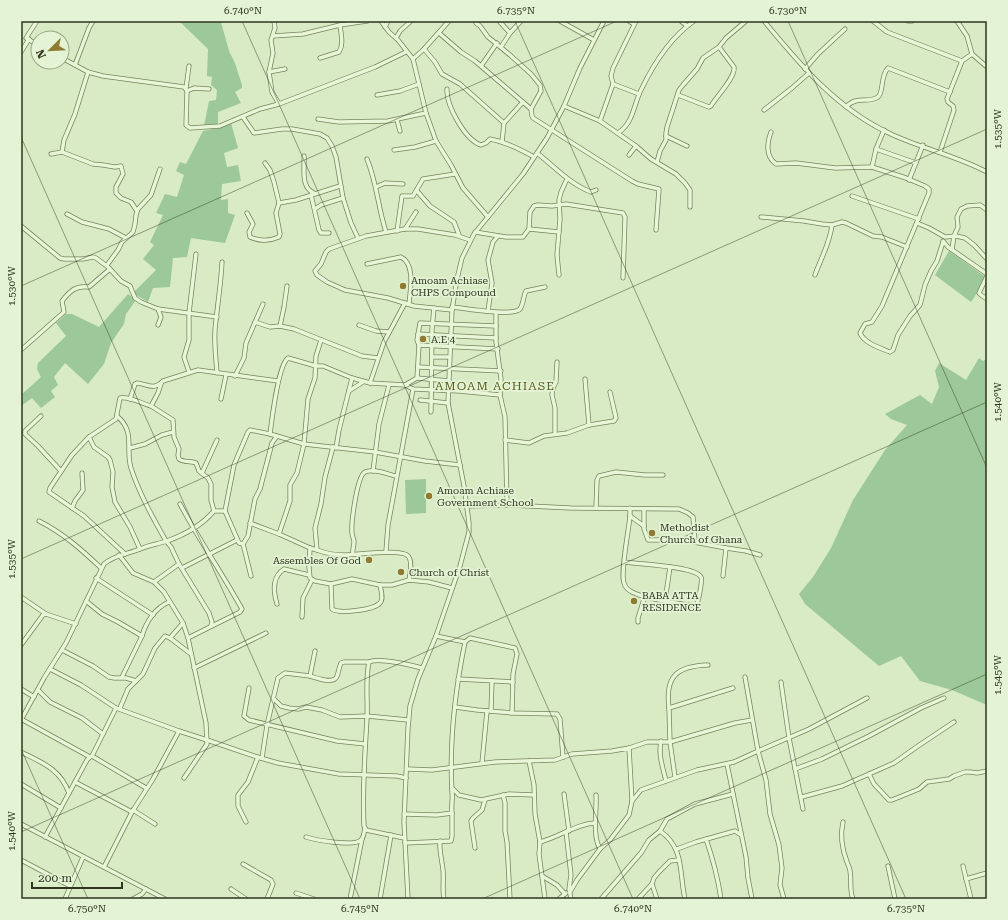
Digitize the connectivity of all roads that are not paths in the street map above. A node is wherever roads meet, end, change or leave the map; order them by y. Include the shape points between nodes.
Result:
1 (37, 21) edge
2 (93, 21) edge
3 (274, 21) edge
4 (367, 21) edge
5 (381, 21) edge
6 (388, 21) edge
7 (411, 21) edge
8 (449, 21) edge
9 (499, 21) edge
10 (521, 21) edge
11 (560, 21) edge
12 (604, 21) edge
13 (629, 21) edge
14 (681, 21) edge
15 (694, 21) edge
16 (746, 21) edge
17 (764, 21) edge
18 (873, 21) edge
19 (908, 21) edge
20 (912, 21) edge
21 (957, 21) edge
22 (476, 23) dead end
23 (635, 23) edge
24 (340, 25) junction
25 (687, 26) junction
26 (385, 28) junction
27 (845, 29) dead end
28 (439, 33) junction
29 (510, 33) junction
30 (272, 36) junction
31 (396, 38) junction
32 (28, 40) joint
33 (594, 40) junction
34 (497, 44) junction
35 (719, 46) junction
36 (501, 47) junction
37 (424, 49) junction
38 (21, 52) edge
39 (406, 52) junction
40 (972, 54) junction
41 (320, 58) dead end
42 (413, 59) junction
43 (962, 61) junction
44 (70, 62) edge
45 (75, 64) junction
46 (189, 66) dead end
47 (481, 66) junction
48 (987, 67) edge
49 (285, 69) dead end
50 (805, 69) junction
51 (88, 72) junction
52 (269, 72) junction
53 (809, 73) junction
54 (419, 84) junction
55 (613, 84) junction
56 (209, 89) dead end
57 (447, 89) dead end
58 (186, 90) junction
59 (950, 92) junction
60 (639, 94) junction
61 (377, 95) dead end
62 (678, 95) junction
63 (522, 102) junction
64 (279, 104) junction
65 (564, 106) junction
66 (846, 107) junction
67 (531, 109) junction
68 (764, 110) dead end
69 (426, 113) junction
70 (243, 116) junction
71 (318, 119) dead end
72 (397, 120) junction
73 (600, 121) junction
74 (504, 123) junction
75 (551, 130) junction
76 (884, 130) junction
77 (400, 131) dead end
78 (771, 132) dead end
79 (618, 133) junction
80 (666, 136) junction
81 (436, 141) junction
82 (502, 142) junction
83 (923, 145) junction
84 (636, 146) junction
85 (686, 146) dead end
86 (876, 149) junction
87 (394, 150) dead end
88 (62, 152) junction
89 (940, 152) junction
90 (50, 154) dead end
91 (536, 155) junction
92 (629, 155) dead end
93 (304, 156) dead end
94 (367, 159) dead end
95 (657, 162) junction
96 (264, 163) dead end
97 (916, 163) junction
98 (872, 167) junction
99 (160, 169) dead end
100 (987, 172) edge
101 (455, 174) junction
102 (567, 179) junction
103 (909, 180) junction
104 (403, 184) dead end
105 (340, 186) junction
106 (376, 187) junction
107 (596, 190) dead end
108 (417, 191) junction
109 (313, 194) junction
110 (852, 196) dead end
111 (343, 198) junction
112 (279, 203) junction
113 (559, 205) junction
114 (690, 208) dead end
115 (315, 209) junction
116 (987, 210) edge
117 (137, 211) junction
118 (416, 212) dead end
119 (67, 214) dead end
120 (247, 214) dead end
121 (488, 217) junction
122 (761, 217) dead end
123 (918, 218) junction
124 (917, 223) junction
125 (832, 225) junction
126 (21, 226) edge
127 (405, 229) junction
128 (529, 229) junction
129 (656, 230) dead end
130 (397, 231) junction
131 (386, 232) junction
132 (475, 232) junction
133 (559, 232) junction
134 (329, 234) dead end
135 (459, 235) junction
136 (498, 236) junction
137 (945, 236) junction
138 (954, 236) junction
139 (126, 238) junction
140 (358, 238) junction
141 (470, 240) junction
142 (943, 242) junction
143 (907, 247) junction
144 (952, 249) junction
145 (196, 254) dead end
146 (987, 259) edge
147 (222, 262) dead end
148 (367, 264) dead end
149 (106, 265) junction
150 (110, 269) junction
151 (815, 275) dead end
152 (987, 275) edge
153 (559, 276) dead end
154 (623, 278) dead end
155 (287, 286) dead end
156 (545, 286) dead end
157 (987, 299) edge
158 (263, 304) dead end
159 (407, 304) junction
160 (158, 308) junction
161 (434, 308) junction
162 (452, 308) junction
163 (488, 311) junction
164 (496, 312) junction
165 (189, 313) junction
166 (217, 317) junction
167 (255, 322) junction
168 (432, 324) junction
169 (451, 324) junction
170 (158, 325) dead end
171 (359, 325) dead end
172 (280, 326) junction
173 (496, 326) junction
174 (389, 332) junction
175 (418, 334) junction
176 (433, 334) junction
177 (450, 335) junction
178 (496, 338) junction
179 (321, 340) junction
180 (419, 345) junction
181 (432, 345) junction
182 (450, 346) junction
183 (498, 349) junction
184 (21, 350) edge
185 (432, 357) junction
186 (378, 358) junction
187 (449, 358) junction
188 (557, 362) dead end
189 (316, 366) junction
190 (418, 367) junction
191 (432, 367) junction
192 (449, 368) junction
193 (501, 371) junction
194 (189, 372) junction
195 (217, 373) junction
196 (226, 375) junction
197 (235, 376) junction
198 (352, 378) junction
199 (417, 378) junction
200 (585, 379) dead end
201 (432, 380) junction
202 (449, 380) junction
203 (278, 381) junction
204 (363, 382) junction
205 (370, 383) junction
206 (161, 384) junction
207 (389, 385) junction
208 (405, 385) junction
209 (413, 389) junction
210 (432, 390) junction
211 (449, 390) junction
212 (348, 392) junction
213 (610, 392) dead end
214 (500, 395) junction
215 (130, 399) junction
216 (221, 399) dead end
217 (420, 400) dead end
218 (432, 401) junction
219 (448, 403) junction
220 (151, 406) junction
221 (431, 412) dead end
222 (41, 416) dead end
223 (117, 416) junction
224 (589, 425) junction
225 (173, 432) junction
226 (270, 434) junction
227 (555, 434) junction
228 (277, 436) junction
229 (90, 438) junction
230 (216, 440) dead end
231 (505, 440) junction
232 (304, 444) junction
233 (334, 447) junction
234 (130, 448) junction
235 (375, 452) junction
236 (400, 456) junction
237 (460, 465) junction
238 (61, 471) junction
239 (372, 471) junction
240 (82, 473) dead end
241 (202, 473) junction
242 (663, 475) dead end
243 (396, 476) junction
244 (180, 504) dead end
245 (507, 505) junction
246 (467, 506) junction
247 (72, 508) junction
248 (596, 508) junction
249 (630, 508) junction
250 (644, 509) junction
251 (225, 511) junction
252 (214, 512) junction
253 (630, 516) junction
254 (39, 521) dead end
255 (250, 523) junction
256 (644, 526) junction
257 (193, 528) junction
258 (279, 534) junction
259 (237, 540) junction
260 (166, 541) junction
261 (695, 541) junction
262 (243, 544) junction
263 (310, 548) junction
264 (726, 548) junction
265 (140, 549) junction
266 (317, 550) junction
267 (386, 551) junction
268 (125, 554) junction
269 (209, 554) junction
270 (353, 554) junction
271 (119, 555) junction
272 (760, 555) dead end
273 (624, 562) junction
274 (179, 564) junction
275 (670, 567) junction
276 (101, 568) junction
277 (182, 568) junction
278 (309, 575) junction
279 (251, 576) dead end
280 (723, 576) dead end
281 (96, 578) junction
282 (312, 580) junction
283 (409, 580) junction
284 (154, 582) junction
285 (331, 584) junction
286 (380, 585) junction
287 (452, 588) junction
288 (645, 596) junction
289 (21, 598) edge
290 (86, 601) junction
291 (665, 601) junction
292 (169, 602) junction
293 (278, 604) dead end
294 (46, 614) junction
295 (153, 614) junction
296 (302, 617) dead end
297 (638, 622) dead end
298 (183, 623) junction
299 (76, 624) junction
300 (211, 626) junction
301 (266, 633) dead end
302 (142, 636) junction
303 (436, 636) junction
304 (170, 638) junction
305 (188, 638) junction
306 (465, 642) junction
307 (21, 645) edge
308 (62, 650) junction
309 (315, 650) dead end
310 (191, 654) junction
311 (369, 662) junction
312 (708, 665) dead end
313 (194, 668) junction
314 (422, 668) junction
315 (50, 669) junction
316 (310, 676) junction
317 (122, 677) junction
318 (745, 677) dead end
319 (458, 679) junction
320 (136, 681) junction
321 (492, 681) junction
322 (513, 682) junction
323 (781, 682) dead end
324 (249, 688) dead end
325 (733, 688) dead end
326 (21, 690) edge
327 (38, 690) junction
328 (34, 697) junction
329 (274, 698) junction
330 (867, 698) dead end
331 (944, 698) dead end
332 (454, 707) junction
333 (118, 708) junction
334 (669, 708) junction
335 (489, 711) junction
336 (512, 713) junction
337 (367, 716) junction
338 (21, 719) edge
339 (408, 720) junction
340 (752, 720) junction
341 (954, 722) dead end
342 (267, 725) junction
343 (179, 732) junction
344 (103, 734) junction
345 (789, 738) junction
346 (207, 740) junction
347 (660, 741) junction
348 (652, 742) junction
349 (670, 742) junction
350 (365, 744) junction
351 (629, 748) junction
352 (659, 748) junction
353 (758, 751) junction
354 (21, 752) edge
355 (91, 756) junction
356 (563, 756) junction
357 (260, 758) junction
358 (529, 761) junction
359 (482, 763) junction
360 (727, 764) junction
361 (451, 767) junction
362 (407, 769) junction
363 (795, 769) junction
364 (987, 771) edge
365 (869, 774) junction
366 (364, 775) junction
367 (675, 777) junction
368 (184, 778) dead end
369 (406, 778) junction
370 (666, 781) junction
371 (76, 782) junction
372 (21, 784) edge
373 (146, 788) junction
374 (452, 788) junction
375 (69, 793) junction
376 (564, 794) dead end
377 (733, 794) junction
378 (459, 795) junction
379 (503, 795) junction
380 (534, 795) junction
381 (596, 795) dead end
382 (802, 797) junction
383 (452, 799) junction
384 (485, 800) junction
385 (632, 801) junction
386 (61, 808) junction
387 (804, 809) dead end
388 (132, 811) junction
389 (452, 813) junction
390 (404, 814) junction
391 (246, 822) dead end
392 (595, 822) junction
393 (843, 822) dead end
394 (21, 824) edge
395 (155, 824) dead end
396 (740, 825) junction
397 (365, 828) junction
398 (660, 831) junction
399 (735, 831) junction
400 (568, 832) junction
401 (391, 835) junction
402 (741, 835) junction
403 (306, 836) dead end
404 (45, 837) junction
405 (362, 838) junction
406 (404, 838) junction
407 (706, 839) junction
408 (440, 841) junction
409 (404, 842) junction
410 (540, 842) junction
411 (475, 848) dead end
412 (600, 849) junction
413 (676, 849) junction
414 (84, 857) junction
415 (21, 860) edge
416 (679, 860) junction
417 (243, 864) dead end
418 (888, 866) dead end
419 (963, 866) dead end
420 (104, 867) junction
421 (987, 873) edge
422 (542, 876) junction
423 (966, 879) junction
424 (652, 884) junction
425 (70, 886) junction
426 (146, 889) junction
427 (231, 889) dead end
428 (296, 893) dead end
429 (570, 894) edge
430 (564, 895) junction
431 (65, 899) edge
432 (133, 899) edge
433 (164, 899) edge
434 (246, 899) edge
435 (267, 899) edge
436 (314, 899) edge
437 (350, 899) edge
438 (380, 899) edge
439 (408, 899) edge
440 (444, 899) edge
441 (510, 899) edge
442 (545, 899) edge
443 (559, 899) edge
444 (601, 899) edge
445 (638, 899) edge
446 (657, 899) edge
447 (685, 899) edge
448 (722, 899) edge
449 (752, 899) edge
450 (784, 899) edge
451 (853, 899) edge
452 (895, 899) edge
453 (971, 899) edge

1 - 32 street via 26,38
2 - 45 street
3 - 30 street
4 - 24 street
5 - 26 street
6 - 26 street
7 - 31 street
8 - 28 street
9 - 29 street
10 - 29 street
11 - 33 street
12 - 33 street
13 - 23 street
14 - 25 street
15 - 25 street
16 - 35 street
17 - 50 street
18 - 43 street via 887,32
19 - 20 street
21 - 40 street via 967,36
22 - 34 street
23 - 55 street via 613,68
24 - 30 street via 303,34
24 - 41 street via 342,44 339,52
25 - 60 street via 680,31 654,65
26 - 31 street
27 - 50 street
28 - 37 street
28 - 47 street
29 - 36 street
30 - 52 street via 273,53
31 - 39 street
32 - 38 street
33 - 65 street
34 - 36 street
34 - 47 street
35 - 62 street via 703,58
35 - 62 street via 735,71 711,106
36 - 67 street via 540,85 541,91
37 - 42 street
37 - 74 street via 442,74 460,84
39 - 42 street
39 - 64 street via 375,67
40 - 43 street
40 - 48 street
42 - 54 street
43 - 59 street
44 - 45 street
45 - 51 street
46 - 58 street
47 - 63 street
49 - 52 street
50 - 53 street
51 - 58 street via 184,87
51 - 88 street
52 - 64 street via 272,92
53 - 66 street
53 - 68 street
54 - 61 street
54 - 69 street
55 - 60 street
55 - 73 street
56 - 58 street
57 - 82 street via 450,105 471,139 481,145 490,139
58 - 70 street via 185,116 188,127 220,126
59 - 66 street via 888,68 879,96 857,100
59 - 89 street via 947,102 954,110
60 - 79 street via 627,125
62 - 80 street
63 - 67 street
63 - 74 street
64 - 70 street
65 - 73 street
65 - 75 street
66 - 76 street
67 - 75 street via 533,118
69 - 72 street
69 - 81 street
70 - 105 street via 254,133 292,129 324,135 336,157
71 - 72 street via 330,122
72 - 77 street
73 - 79 street
74 - 82 street
75 - 91 street
75 - 129 street via 632,181 658,189
76 - 83 street
76 - 86 street
78 - 98 street via 767,142 768,152 776,164 796,163 835,168
79 - 84 street
80 - 85 street
80 - 95 street
81 - 87 street
81 - 101 street
82 - 91 street
83 - 89 street
83 - 97 street
84 - 92 street
84 - 95 street
86 - 97 street
86 - 98 street
88 - 90 street
88 - 117 street via 93,164 121,166 123,174 116,187 116,193 131,202
89 - 100 street
91 - 102 street
91 - 121 street
93 - 109 street via 305,182
94 - 106 street
95 - 114 street via 676,174 688,187
96 - 112 street via 272,174
97 - 103 street
98 - 103 street
99 - 117 street via 151,195
101 - 108 street via 423,179
101 - 121 street via 463,188
102 - 107 street via 582,189 591,192
102 - 113 street
103 - 123 street via 929,189
104 - 106 street via 385,183
105 - 109 street
105 - 111 street
106 - 131 street
108 - 130 street via 412,197 402,196
108 - 135 street via 430,206 454,222
109 - 112 street
109 - 115 street
110 - 123 street
111 - 115 street
111 - 140 street
112 - 120 street via 276,213 280,234 277,238 250,238 249,232 253,224
113 - 128 street via 538,205 532,208
113 - 133 street
113 - 154 street via 624,214
115 - 134 street via 320,232
116 - 138 street via 980,205 961,209
117 - 139 street via 134,228
118 - 127 street
119 - 139 street
121 - 132 street
122 - 125 street
123 - 124 street
124 - 137 street
124 - 143 street
125 - 143 street via 846,223 873,236
125 - 151 street via 828,246
126 - 149 street via 60,258 93,257
127 - 130 street
127 - 135 street
128 - 133 street
128 - 136 street via 522,237
130 - 131 street
131 - 140 street
132 - 136 street
132 - 141 street
133 - 153 street
135 - 141 street
136 - 163 street via 493,242 488,260 492,284
137 - 138 street
137 - 142 street
138 - 144 street
138 - 146 street via 969,240
139 - 149 street
140 - 159 street via 327,250 315,273 332,286
141 - 162 street via 461,263
142 - 143 street via 925,285 920,305 898,335 890,352 868,341 860,333 865,324 872,322 880,310
142 - 144 street
144 - 152 street
145 - 165 street
147 - 166 street
148 - 159 street via 404,258 410,270
149 - 150 street
150 - 160 street via 121,281 130,286 138,301
150 - 184 street via 89,287 74,289 62,301 64,312
152 - 157 street via 979,293
155 - 172 street
156 - 164 street via 526,291 518,311
158 - 167 street
159 - 161 street
159 - 174 street
160 - 165 street
160 - 170 street via 161,317
161 - 162 street
161 - 168 street
162 - 163 street
162 - 169 street
163 - 164 street
164 - 173 street
165 - 166 street
165 - 194 street via 188,340 184,357
166 - 195 street
167 - 172 street via 270,327
167 - 197 street
168 - 169 street
168 - 175 street via 419,323
168 - 176 street
169 - 173 street
169 - 177 street
171 - 174 street
172 - 179 street
173 - 178 street
174 - 186 street
175 - 176 street
175 - 180 street
176 - 177 street
176 - 181 street
177 - 178 street
177 - 182 street
178 - 183 street
179 - 186 street via 362,356
179 - 189 street
180 - 181 street
180 - 190 street
181 - 182 street
181 - 185 street
182 - 183 street
182 - 187 street
183 - 193 street
185 - 187 street
185 - 191 street
186 - 205 street
187 - 192 street
188 - 227 street via 556,382 552,395
189 - 198 street via 323,366
189 - 203 street via 287,358
189 - 232 street via 308,399
190 - 191 street
190 - 199 street
191 - 192 street
191 - 201 street
192 - 193 street
192 - 202 street
193 - 214 street
194 - 195 street via 198,370
194 - 206 street
195 - 196 street
196 - 197 street
196 - 216 street
197 - 203 street
198 - 204 street
198 - 212 street
199 - 201 street
199 - 208 street
200 - 224 street
201 - 202 street
201 - 210 street
202 - 211 street
203 - 226 street
204 - 205 street
204 - 212 street
205 - 207 street
206 - 215 street via 151,387 136,383
206 - 220 street
207 - 208 street
207 - 235 street
208 - 209 street
209 - 210 street
209 - 236 street
210 - 211 street
210 - 218 street
211 - 214 street
211 - 219 street
212 - 233 street
213 - 224 street via 616,420
214 - 231 street
215 - 220 street
215 - 223 street via 120,398
217 - 218 street
218 - 219 street
218 - 221 street
219 - 237 street
220 - 225 street via 171,418 174,423
222 - 238 street via 25,434
223 - 229 street
223 - 234 street via 128,433
224 - 227 street
225 - 234 street
225 - 241 street via 179,447 179,459 194,462
226 - 228 street
226 - 251 street via 252,430 248,432 234,465
227 - 231 street via 529,443
228 - 232 street
228 - 255 street via 272,443
229 - 238 street via 72,455
229 - 265 street via 97,450 110,460 114,502
230 - 241 street
231 - 245 street
232 - 233 street
232 - 258 street via 297,473 290,485 290,501
233 - 235 street
233 - 266 street via 315,528
234 - 260 street via 130,467
235 - 236 street
235 - 239 street
236 - 237 street
236 - 243 street
237 - 246 street
238 - 247 street via 49,492
239 - 243 street
239 - 270 street via 363,473 357,491 353,518
240 - 247 street via 83,490
241 - 252 street via 211,484 210,500
242 - 248 street via 645,476 616,472 599,476
243 - 267 street
244 - 257 street
245 - 246 street
245 - 248 street
246 - 287 street via 467,541
247 - 268 street via 89,520
248 - 249 street
249 - 250 street
249 - 253 street
250 - 256 street
250 - 261 street via 679,510 691,515 694,519
251 - 252 street
251 - 259 street
252 - 257 street
253 - 256 street
253 - 273 street
254 - 276 street via 55,529
255 - 258 street
255 - 262 street via 248,536
256 - 261 street via 648,540
257 - 260 street
257 - 269 street
258 - 263 street
259 - 262 street
259 - 269 street
260 - 265 street
260 - 274 street
261 - 264 street
262 - 279 street
263 - 266 street
263 - 278 street
264 - 272 street
264 - 280 street
265 - 268 street
266 - 270 street
267 - 270 street
267 - 283 street via 408,556
268 - 271 street
269 - 277 street
269 - 300 street via 242,609
271 - 276 street via 107,561
271 - 284 street via 133,573
273 - 275 street
273 - 288 street via 623,582 632,592
274 - 277 street
274 - 284 street
275 - 291 street
275 - 291 street via 696,573 701,577 701,582 696,606
276 - 281 street
277 - 300 street via 209,613
278 - 282 street
278 - 293 street via 284,569 278,573 274,593
281 - 290 street
281 - 295 street
282 - 285 street
282 - 296 street via 303,598
283 - 286 street via 392,585
283 - 287 street
284 - 292 street
285 - 286 street via 352,579
285 - 286 street via 332,610 335,612 367,609 379,604 382,599
287 - 303 street
288 - 291 street
288 - 297 street
289 - 294 street
290 - 299 street
290 - 302 street via 102,614
292 - 295 street
292 - 298 street
294 - 299 street
294 - 307 street
295 - 302 street
298 - 304 street
298 - 305 street
299 - 308 street
300 - 305 street
301 - 313 street
302 - 317 street
303 - 306 street
303 - 314 street
304 - 310 street
304 - 320 street via 165,636 159,642 143,674
305 - 310 street
306 - 319 street
306 - 322 street via 470,638 515,648 517,654
308 - 315 street
308 - 317 street via 109,677
309 - 316 street
310 - 313 street
311 - 314 street via 375,660
311 - 316 street via 341,663 337,677 330,681
311 - 337 street
312 - 334 street via 697,665 672,678 668,691
313 - 346 street via 205,716
314 - 339 street
315 - 327 street
315 - 333 street
316 - 329 street via 285,673 278,678
317 - 320 street
318 - 340 street
319 - 321 street
319 - 332 street
320 - 333 street
321 - 322 street
321 - 335 street
322 - 336 street
323 - 345 street
324 - 342 street via 244,716
325 - 334 street
326 - 328 street
327 - 328 street
327 - 344 street via 50,702 82,718
328 - 338 street
329 - 337 street via 281,706 289,708 306,707 340,717
329 - 342 street
330 - 345 street
331 - 363 street via 816,762
332 - 335 street
332 - 361 street
333 - 343 street
333 - 344 street
334 - 349 street
335 - 336 street
335 - 359 street
336 - 356 street via 558,714
337 - 339 street
337 - 350 street
338 - 355 street
339 - 362 street
340 - 349 street
340 - 353 street
341 - 365 street via 894,764
342 - 350 street via 337,741
342 - 357 street
343 - 346 street
343 - 373 street
344 - 355 street
345 - 353 street
345 - 363 street
346 - 357 street
346 - 368 street via 204,750
347 - 348 street
347 - 349 street
347 - 352 street
348 - 351 street
348 - 352 street
349 - 367 street
350 - 366 street
351 - 356 street
351 - 385 street
352 - 370 street
353 - 360 street
353 - 450 street via 766,780 770,814 779,845 782,868 780,885
354 - 375 street via 58,774
355 - 371 street
355 - 373 street
356 - 358 street via 555,760
357 - 366 street via 339,774
357 - 391 street via 238,795 238,806
358 - 359 street
358 - 380 street
359 - 361 street
360 - 367 street
360 - 377 street
361 - 362 street via 432,770
361 - 374 street
362 - 369 street
363 - 382 street
364 - 365 street via 965,772 949,779 927,782 919,790 892,800 874,784
365 - 382 street via 842,786
366 - 369 street
366 - 397 street
367 - 370 street
369 - 390 street
370 - 385 street via 641,790
371 - 375 street
371 - 388 street
372 - 386 street
373 - 388 street
374 - 378 street
374 - 383 street
375 - 386 street
376 - 400 street
377 - 396 street
377 - 398 street via 695,804 675,814 665,820
378 - 383 street
378 - 384 street
379 - 380 street
379 - 384 street
379 - 441 street
380 - 410 street
381 - 392 street
382 - 387 street
383 - 389 street
384 - 411 street via 482,810 472,821
385 - 412 street via 629,815
386 - 404 street
388 - 395 street
388 - 420 street
389 - 390 street
389 - 408 street via 451,841
390 - 406 street
392 - 400 street
392 - 412 street
393 - 451 street via 842,842 850,869 850,891
394 - 404 street
396 - 399 street
396 - 402 street
397 - 401 street
397 - 405 street
398 - 413 street
398 - 444 street via 649,840
399 - 402 street
399 - 407 street
400 - 410 street
400 - 429 street
401 - 406 street
401 - 438 street
402 - 449 street
403 - 405 street via 349,843 360,841
404 - 414 street
405 - 437 street
406 - 409 street
407 - 413 street
407 - 448 street
408 - 409 street
408 - 440 street
409 - 439 street
410 - 422 street
412 - 429 street
413 - 416 street
414 - 420 street
414 - 425 street
415 - 425 street
416 - 424 street via 670,862 654,878
416 - 447 street
417 - 435 street via 271,880 273,884
418 - 452 street
419 - 423 street
420 - 426 street
421 - 423 street
422 - 430 street via 557,885
422 - 442 street
423 - 453 street
424 - 445 street
424 - 446 street
425 - 431 street
426 - 432 street
426 - 433 street
427 - 434 street
428 - 436 street
429 - 430 street
429 - 430 street
430 - 443 street

